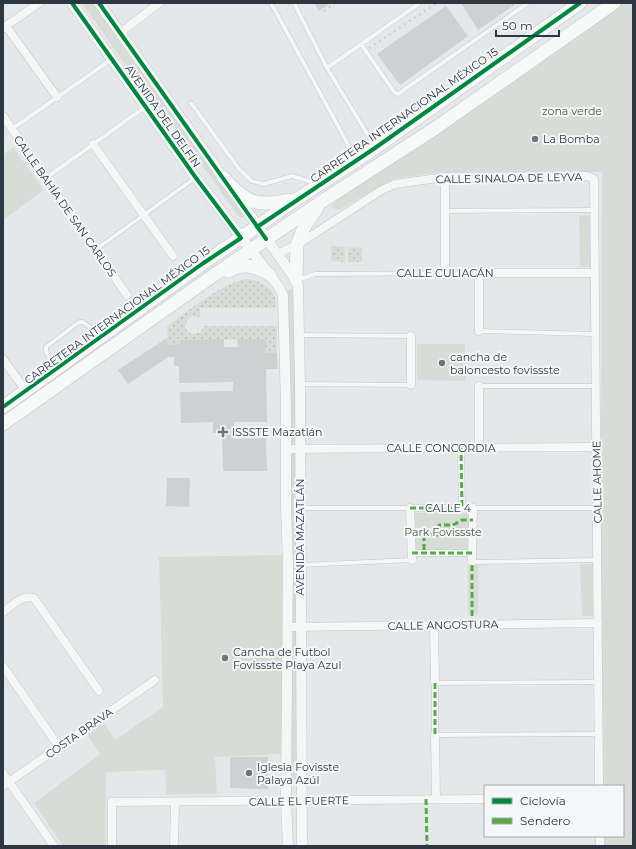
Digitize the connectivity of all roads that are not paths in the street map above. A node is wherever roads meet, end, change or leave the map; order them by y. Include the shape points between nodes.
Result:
1 (39, 3) edge
2 (72, 3) edge
3 (99, 3) edge
4 (159, 3) edge
5 (271, 3) edge
6 (294, 3) edge
7 (420, 3) edge
8 (528, 3) edge
9 (580, 3) edge
10 (614, 3) edge
11 (4, 25) edge
12 (120, 33) junction
13 (360, 44) junction
14 (112, 59) junction
15 (326, 68) junction
16 (57, 97) junction
17 (191, 103) dead end
18 (145, 107) junction
19 (3, 116) edge
20 (12, 130) junction
21 (93, 144) junction
22 (375, 148) junction
23 (357, 160) junction
24 (223, 177) junction
25 (445, 177) junction
26 (46, 178) junction
27 (196, 178) junction
28 (594, 179) joint
29 (319, 184) junction
30 (297, 199) junction
31 (321, 202) junction
32 (594, 210) junction
33 (445, 211) junction
34 (143, 215) junction
35 (257, 227) junction
36 (241, 238) junction
37 (266, 239) junction
38 (297, 244) junction
39 (95, 250) junction
40 (250, 250) junction
41 (277, 254) junction
42 (173, 256) dead end
43 (594, 272) junction
44 (480, 273) junction
45 (445, 274) junction
46 (270, 275) junction
47 (211, 277) junction
48 (296, 280) junction
49 (127, 295) dead end
50 (479, 331) joint
51 (595, 334) junction
52 (299, 335) junction
53 (102, 336) junction
54 (411, 336) joint
55 (3, 359) edge
56 (57, 369) junction
57 (300, 384) junction
58 (411, 385) joint
59 (479, 386) joint
60 (596, 386) junction
61 (26, 391) junction
62 (3, 407) edge
63 (3, 424) edge
64 (596, 447) junction
65 (461, 448) junction
66 (479, 448) junction
67 (286, 449) junction
68 (300, 449) junction
69 (300, 508) junction
70 (410, 508) junction
71 (462, 508) junction
72 (472, 508) junction
73 (597, 508) junction
74 (472, 552) junction
75 (412, 557) junction
76 (597, 560) junction
77 (472, 562) joint
78 (301, 565) junction
79 (3, 612) edge
80 (598, 623) junction
81 (434, 625) junction
82 (289, 627) junction
83 (300, 627) junction
84 (3, 666) edge
85 (155, 680) dead end
86 (598, 682) junction
87 (435, 683) junction
88 (99, 690) dead end
89 (599, 734) junction
90 (436, 735) junction
91 (59, 747) junction
92 (3, 773) edge
93 (6, 784) edge
94 (600, 785) edge
95 (436, 799) junction
96 (484, 799) edge
97 (302, 800) junction
98 (286, 801) junction
99 (175, 802) junction
100 (54, 846) edge
101 (112, 846) edge
102 (174, 846) edge
103 (288, 846) edge
104 (302, 846) edge

1 - 11 street
2 - 14 street, AVENIDA DEL DELFÍN
3 - 12 street, AVENIDA DEL DELFÍN
4 - 12 street
5 - 23 lane
6 - 15 lane
7 - 13 lane
8 - 13 lane via 398,94
9 - 22 main road, CARRETERA INTERNACIONAL MÉXICO 15
10 - 31 main road, CARRETERA INTERNACIONAL MÉXICO 15 via 434,129
11 - 16 street
12 - 24 street, AVENIDA DEL DELFÍN
13 - 15 lane
14 - 16 lane
14 - 18 street, AVENIDA DEL DELFÍN
15 - 22 lane
16 - 20 lane
17 - 29 lane via 240,170 252,181 264,184 292,176
18 - 21 lane
18 - 27 street, AVENIDA DEL DELFÍN
19 - 20 street, CALLE BAHÍA DE SAN CARLOS
20 - 26 street, CALLE BAHÍA DE SAN CARLOS
21 - 26 lane
21 - 34 street
22 - 23 main road, CARRETERA INTERNACIONAL MÉXICO 15
23 - 29 main road, CARRETERA INTERNACIONAL MÉXICO 15
24 - 30 main road via 243,197 255,202 268,204
24 - 35 street, AVENIDA DEL DELFÍN
25 - 28 street, CALLE SINALOA DE LEYVA via 587,176
25 - 33 street
25 - 38 street, CALLE SINALOA DE LEYVA via 388,187
26 - 39 street, CALLE BAHÍA DE SAN CARLOS
27 - 34 lane
27 - 36 street, AVENIDA DEL DELFÍN
28 - 32 street, CALLE AHOME
29 - 30 main road, CARRETERA INTERNACIONAL MÉXICO 15
30 - 35 main road, CARRETERA INTERNACIONAL MÉXICO 15
31 - 37 main road, CARRETERA INTERNACIONAL MÉXICO 15
31 - 38 main road via 304,227
32 - 33 lane
32 - 43 street, CALLE AHOME
33 - 45 street
34 - 39 lane
34 - 42 street
35 - 36 main road, CARRETERA INTERNACIONAL MÉXICO 15
35 - 37 street
36 - 40 street
36 - 53 main road, CARRETERA INTERNACIONAL MÉXICO 15
37 - 40 main road, CARRETERA INTERNACIONAL MÉXICO 15
37 - 41 street, AVENIDA MAZATLÁN
38 - 41 street, CALLE SINALOA DE LEYVA
38 - 48 main road
39 - 49 street, CALLE BAHÍA DE SAN CARLOS
40 - 46 street, AVENIDA MAZATLÁN
40 - 47 main road, CARRETERA INTERNACIONAL MÉXICO 15
41 - 48 street, AVENIDA MAZATLÁN
43 - 44 street, CALLE CULIACÁN
43 - 51 street, CALLE AHOME
44 - 45 lane, CALLE CULIACÁN
44 - 50 street
45 - 48 lane, CALLE CULIACÁN via 315,274
46 - 47 main road via 259,268 243,265
46 - 67 street, AVENIDA MAZATLÁN via 283,296
47 - 63 main road, CARRETERA INTERNACIONAL MÉXICO 15
48 - 52 street, AVENIDA MAZATLÁN
50 - 51 lane
51 - 60 street, CALLE AHOME
52 - 54 lane
52 - 57 street, AVENIDA MAZATLÁN
53 - 56 main road, CARRETERA INTERNACIONAL MÉXICO 15
53 - 56 lane via 83,322 79,322 46,347 46,352
54 - 58 street
55 - 61 street
56 - 61 main road, CARRETERA INTERNACIONAL MÉXICO 15
57 - 58 lane
57 - 68 street, AVENIDA MAZATLÁN
59 - 60 lane
59 - 66 street
60 - 64 street, CALLE AHOME
61 - 62 main road, CARRETERA INTERNACIONAL MÉXICO 15
64 - 66 street, CALLE CONCORDIA
64 - 73 street, CALLE AHOME
65 - 66 street, CALLE CONCORDIA
65 - 68 street, CALLE CONCORDIA
65 - 71 street
67 - 68 street, CALLE CONCORDIA
67 - 82 street, AVENIDA MAZATLÁN
68 - 69 street, AVENIDA MAZATLÁN
69 - 70 lane, CALLE 4
69 - 78 street, AVENIDA MAZATLÁN
70 - 71 street, CALLE 4
70 - 75 street
71 - 72 lane, CALLE 4
72 - 73 lane, CALLE 4
72 - 74 street
73 - 76 street, CALLE AHOME
74 - 75 street
74 - 77 street
75 - 78 lane
76 - 77 lane
76 - 80 street, CALLE AHOME
78 - 83 street, AVENIDA MAZATLÁN
79 - 88 street via 24,598 34,598
80 - 81 street, CALLE ANGOSTURA
80 - 86 street, CALLE AHOME
81 - 83 street, CALLE ANGOSTURA
81 - 87 street
82 - 83 street, CALLE ANGOSTURA
82 - 98 street, AVENIDA MAZATLÁN
83 - 97 street, AVENIDA MAZATLÁN
84 - 91 street
85 - 91 street, COSTA BRAVA
86 - 87 lane
86 - 89 street, CALLE AHOME
87 - 90 street
89 - 90 lane
89 - 94 street, CALLE AHOME
90 - 95 street
91 - 93 street, COSTA BRAVA
92 - 93 street
93 - 100 street
95 - 96 street, CALLE EL FUERTE
95 - 97 street, CALLE EL FUERTE
97 - 98 street, CALLE EL FUERTE
97 - 104 street, AVENIDA MAZATLÁN
98 - 99 street, CALLE EL FUERTE
98 - 103 street, AVENIDA MAZATLÁN
99 - 101 street, CALLE EL FUERTE via 112,802
99 - 102 street

